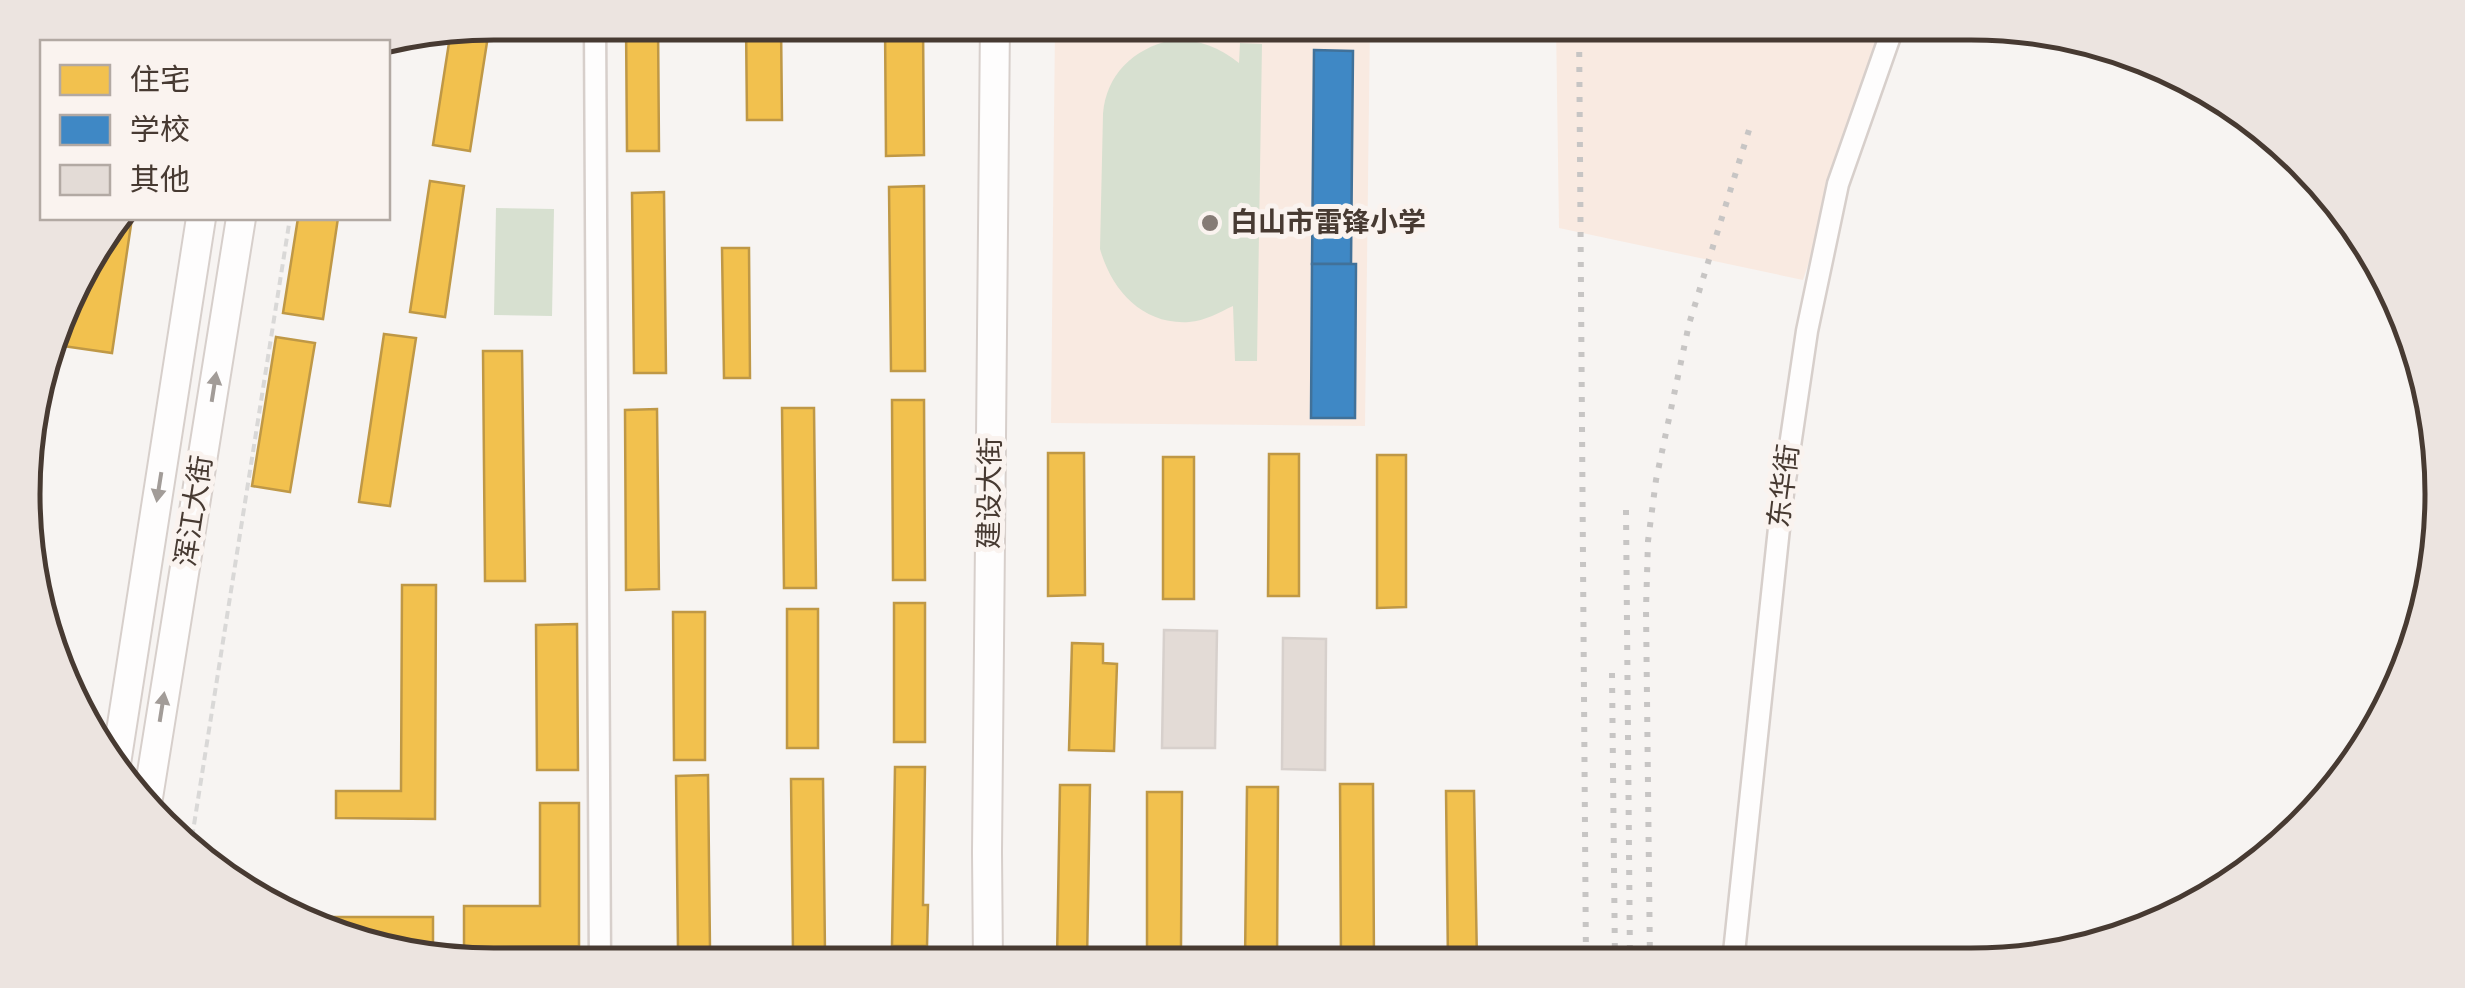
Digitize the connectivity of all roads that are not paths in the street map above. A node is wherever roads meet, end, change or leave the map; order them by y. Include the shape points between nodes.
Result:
1 (595, 40) edge
2 (995, 40) edge
3 (1889, 40) edge
4 (201, 220) edge
5 (241, 220) edge
6 (118, 748) edge
7 (149, 789) edge
8 (600, 948) edge
9 (988, 948) edge
10 (1734, 948) edge

1 - 8 street
2 - 9 main road, 建设大街
3 - 10 street, 东华街 via 1838,184 1807,331 1782,500
4 -> 6 main road, 浑江大街
7 -> 5 main road, 浑江大街

